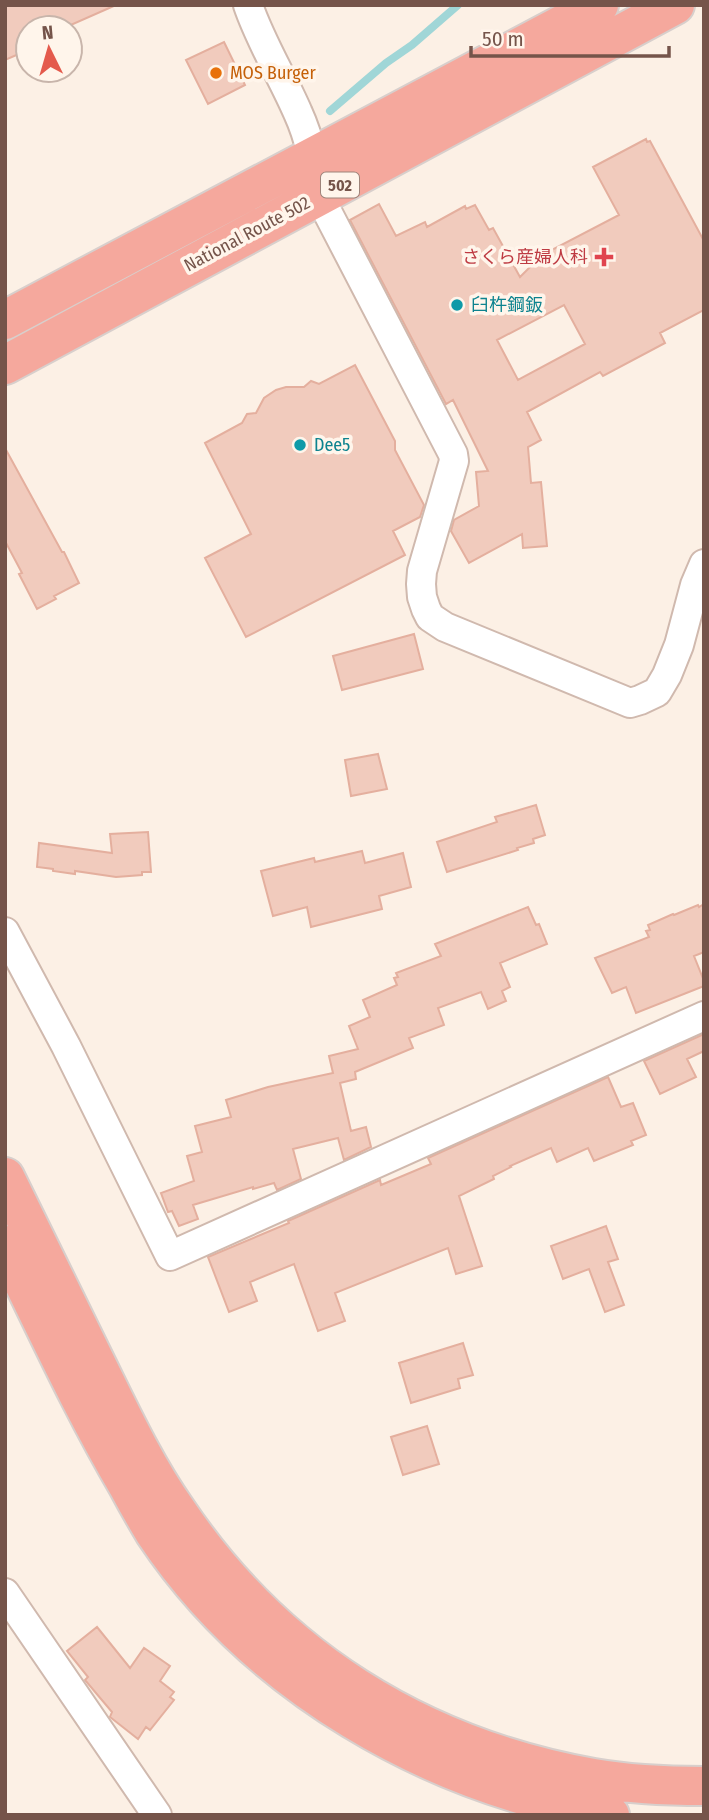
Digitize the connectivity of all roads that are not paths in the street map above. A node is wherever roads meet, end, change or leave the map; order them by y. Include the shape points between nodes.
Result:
1 (248, 5) edge
2 (599, 5) edge
3 (674, 5) edge
4 (314, 157) junction
5 (319, 196) junction
6 (5, 320) edge
7 (5, 365) edge
8 (704, 564) edge
9 (5, 932) edge
10 (704, 1016) edge
11 (5, 1177) edge
12 (5, 1245) edge
13 (5, 1593) edge
14 (704, 1786) edge
15 (157, 1815) edge
16 (610, 1815) edge

1 - 4 street via 300,115
2 - 4 highway, National Route 502 / 502
3 - 5 highway, National Route 502 / 502
4 - 5 street
4 - 6 highway, National Route 502 / 502
5 - 7 highway, National Route 502 / 502
5 - 8 street via 453,454 422,571 422,597 430,617 444,627 630,703 657,692 667,675
9 - 10 street via 170,1256
11 - 14 highway via 129,1430 176,1511 221,1571 268,1620 366,1694 452,1738 522,1763 595,1779
12 - 16 highway via 103,1445 154,1532 199,1591 248,1641 305,1688 372,1731 446,1768 526,1795
13 - 15 street

